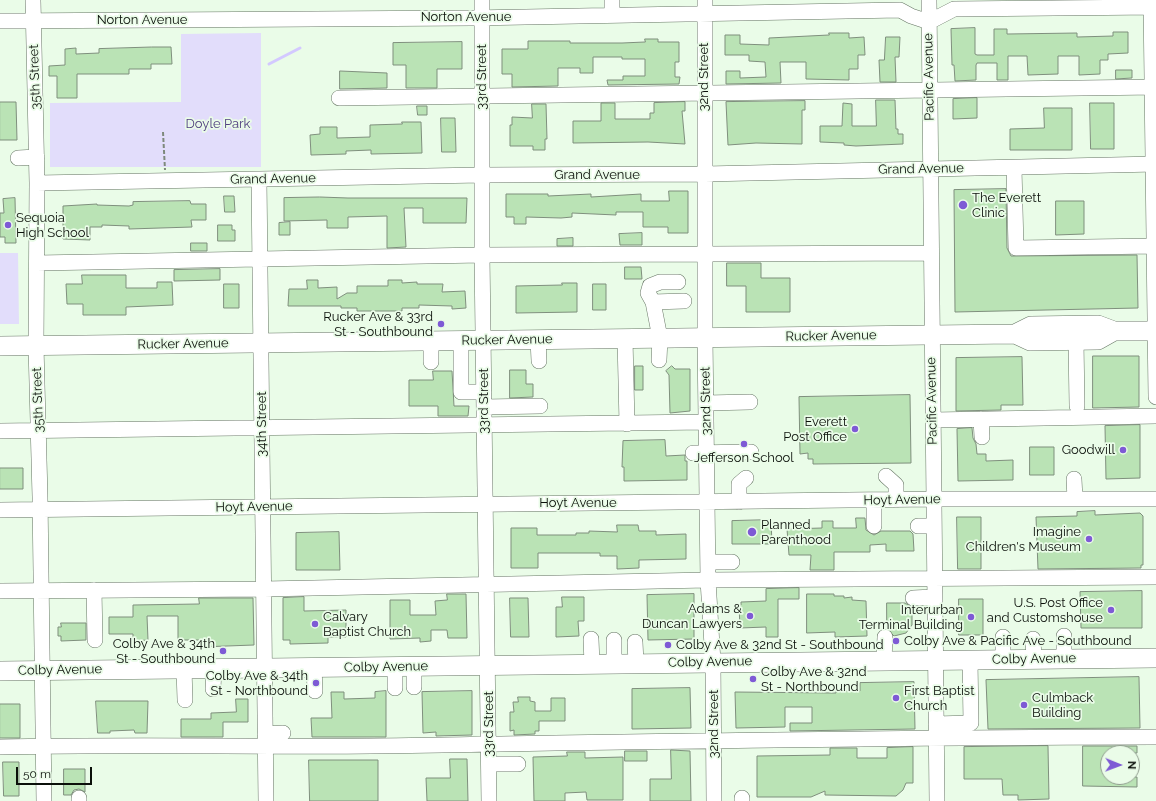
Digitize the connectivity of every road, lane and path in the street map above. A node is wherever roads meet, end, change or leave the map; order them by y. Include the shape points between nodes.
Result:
1 (33, 0) edge
2 (482, 0) edge
3 (612, 0) edge
4 (929, 0) edge
5 (1153, 5) edge
6 (705, 7) edge
7 (612, 15) junction
8 (481, 17) junction
9 (0, 21) edge
10 (33, 21) junction
11 (929, 22) junction
12 (1154, 87) edge
13 (929, 89) junction
14 (704, 92) junction
15 (482, 97) junction
16 (339, 98) dead end
17 (163, 132) dead end
18 (37, 157) junction
19 (18, 158) dead end
20 (1154, 164) edge
21 (1014, 168) junction
22 (930, 169) junction
23 (705, 174) junction
24 (482, 175) junction
25 (260, 180) junction
26 (165, 181) junction
27 (37, 183) junction
28 (1155, 246) edge
29 (931, 253) junction
30 (704, 254) junction
31 (482, 255) junction
32 (260, 259) junction
33 (37, 263) junction
34 (678, 282) dead end
35 (684, 301) dead end
36 (653, 302) junction
37 (1114, 331) junction
38 (1156, 331) edge
39 (1015, 334) junction
40 (932, 335) junction
41 (625, 338) junction
42 (660, 338) junction
43 (705, 338) junction
44 (538, 339) junction
45 (460, 340) junction
46 (484, 340) junction
47 (430, 341) junction
48 (1076, 341) junction
49 (262, 343) junction
50 (0, 346) edge
51 (36, 346) junction
52 (659, 360) dead end
53 (539, 361) dead end
54 (431, 362) dead end
55 (1156, 397) edge
56 (484, 399) junction
57 (750, 402) dead end
58 (706, 403) junction
59 (540, 406) dead end
60 (1077, 406) dead end
61 (1156, 416) edge
62 (981, 419) junction
63 (933, 420) junction
64 (706, 422) junction
65 (627, 424) junction
66 (484, 426) junction
67 (262, 428) junction
68 (39, 430) junction
69 (0, 431) edge
70 (982, 437) dead end
71 (751, 452) dead end
72 (700, 453) junction
73 (886, 476) dead end
74 (746, 478) dead end
75 (1074, 479) dead end
76 (933, 499) junction
77 (1075, 499) junction
78 (1156, 499) edge
79 (874, 500) junction
80 (896, 500) junction
81 (707, 502) junction
82 (739, 502) junction
83 (485, 504) junction
84 (263, 507) junction
85 (0, 510) edge
86 (40, 510) junction
87 (874, 526) dead end
88 (918, 526) dead end
89 (934, 526) junction
90 (708, 562) junction
91 (732, 562) dead end
92 (1156, 577) edge
93 (934, 579) junction
94 (708, 580) junction
95 (488, 585) junction
96 (264, 589) junction
97 (41, 590) junction
98 (94, 590) junction
99 (0, 591) edge
100 (934, 597) junction
101 (913, 598) dead end
102 (1064, 636) dead end
103 (885, 637) dead end
104 (1003, 637) dead end
105 (1033, 638) dead end
106 (591, 639) dead end
107 (95, 640) dead end
108 (614, 640) dead end
109 (635, 642) dead end
110 (1156, 658) edge
111 (1064, 659) junction
112 (935, 660) junction
113 (970, 660) junction
114 (1003, 660) junction
115 (1034, 660) junction
116 (884, 661) junction
117 (713, 662) junction
118 (614, 663) junction
119 (636, 663) junction
120 (592, 664) junction
121 (489, 665) junction
122 (395, 666) junction
123 (414, 666) junction
124 (314, 667) junction
125 (214, 668) junction
126 (264, 668) junction
127 (184, 669) junction
128 (42, 670) junction
129 (0, 671) edge
130 (414, 687) dead end
131 (396, 688) dead end
132 (214, 689) dead end
133 (315, 691) dead end
134 (185, 700) dead end
135 (936, 731) junction
136 (283, 733) dead end
137 (1156, 737) edge
138 (265, 740) junction
139 (714, 742) junction
140 (489, 744) junction
141 (43, 746) junction
142 (0, 748) edge
143 (489, 764) junction
144 (518, 764) dead end
145 (44, 801) edge
146 (266, 801) edge
147 (489, 801) edge
148 (714, 801) edge
149 (937, 801) edge

1 - 10 street, 35th Street
2 - 8 street, 33rd Street
3 - 7 street
4 - 11 street, Pacific Avenue
5 - 11 street via 954,10
5 - 12 street
6 - 7 street, Norton Avenue
6 - 11 street, Norton Avenue via 900,10
6 - 14 street, 32nd Street
7 - 8 street, Norton Avenue
8 - 10 street, Norton Avenue
8 - 15 street, 33rd Street
9 - 10 street, Norton Avenue
10 - 18 street, 35th Street
11 - 13 street, Pacific Avenue
12 - 13 street via 1078,95
12 - 20 street
13 - 14 street
13 - 22 street, Pacific Avenue
14 - 15 street
14 - 23 street, 32nd Street
15 - 16 street
15 - 24 street, 33rd Street
17 - 26 path
18 - 19 street
18 - 27 street, 35th Street
20 - 21 street, Grand Avenue via 1078,159
20 - 28 street
21 - 22 street, Grand Avenue
21 - 28 street via 1016,248 1040,243 1125,243
22 - 23 street, Grand Avenue
22 - 29 street, Pacific Avenue
23 - 24 street, Grand Avenue
23 - 30 street, 32nd Street
24 - 25 street, Grand Avenue
24 - 31 street, 33rd Street
25 - 26 street, Grand Avenue
25 - 32 street, 34th Street
26 - 27 street, Grand Avenue
27 - 33 street, 35th Street
28 - 38 street
29 - 30 street
29 - 40 street, Pacific Avenue
30 - 31 street via 528,258
30 - 43 street, 32nd Street
31 - 32 street
31 - 46 street, 33rd Street
32 - 33 street
32 - 49 street, 34th Street
33 - 51 street, 35th Street
34 - 36 street via 660,282 650,286 648,293
35 - 36 street
36 - 42 street
37 - 38 main road, Rucker Avenue
37 - 39 main road, Rucker Avenue via 1098,325 1031,326
37 - 48 main road, Rucker Avenue via 1098,340
38 - 55 street
39 - 40 main road, Rucker Avenue
39 - 48 main road, Rucker Avenue via 1030,341
40 - 43 main road, Rucker Avenue
40 - 63 street, Pacific Avenue
41 - 42 main road, Rucker Avenue
41 - 44 main road, Rucker Avenue
41 - 65 street
42 - 43 main road, Rucker Avenue
42 - 52 street
43 - 58 street, 32nd Street
44 - 46 main road, Rucker Avenue
44 - 53 street
45 - 46 main road, Rucker Avenue
45 - 47 main road, Rucker Avenue
45 - 56 street via 461,392
46 - 56 street, 33rd Street
47 - 49 main road, Rucker Avenue
47 - 54 street
48 - 60 street
49 - 51 main road, Rucker Avenue
49 - 67 street, 34th Street
50 - 51 main road, Rucker Avenue
51 - 68 street, 35th Street
56 - 59 street
56 - 66 street, 33rd Street
57 - 58 street
58 - 64 street, 32nd Street
61 - 62 street via 1043,421
62 - 63 street
62 - 70 street
63 - 76 street, Pacific Avenue
64 - 65 street
64 - 72 street, 32nd Street
65 - 66 street
66 - 67 street via 295,424
66 - 83 street, 33rd Street
67 - 68 street
67 - 84 street, 34th Street
68 - 69 street
68 - 86 street, 35th Street via 34,456
71 - 72 street
72 - 81 street, 32nd Street
73 - 80 street via 896,485
74 - 82 street via 739,484
75 - 77 street
76 - 77 street, Hoyt Avenue via 992,506 1026,506
76 - 80 street, Hoyt Avenue
76 - 89 street, Pacific Avenue
77 - 78 street, Hoyt Avenue via 1097,492
79 - 80 street, Hoyt Avenue
79 - 82 street, Hoyt Avenue
79 - 87 street
81 - 82 street, Hoyt Avenue
81 - 83 street, Hoyt Avenue
81 - 90 street, 32nd Street
83 - 84 street, Hoyt Avenue
83 - 95 street, 33rd Street
84 - 86 street, Hoyt Avenue
84 - 96 street, 34th Street
85 - 86 street, Hoyt Avenue
86 - 97 street, 35th Street
88 - 89 street
89 - 93 street, Pacific Avenue
90 - 91 street
90 - 94 street, 32nd Street
92 - 93 street via 1062,581 1008,574
93 - 94 street
93 - 100 street, Pacific Avenue
94 - 95 street via 635,588
94 - 117 street, 32nd Street
95 - 96 street
95 - 121 street, 33rd Street
96 - 98 street
96 - 126 street, 34th Street
97 - 98 street via 73,593
97 - 99 street
97 - 128 street, 35th Street
98 - 107 street
100 - 101 street
100 - 112 street, Pacific Avenue
102 - 111 street
103 - 116 street
104 - 114 street
105 - 115 street
106 - 120 street
108 - 118 street
109 - 119 street
110 - 111 main road, Colby Avenue
111 - 115 main road, Colby Avenue
112 - 113 main road, Colby Avenue
112 - 116 main road, Colby Avenue
112 - 135 street, Pacific Avenue
113 - 114 main road, Colby Avenue
113 - 135 street via 971,723
114 - 115 main road, Colby Avenue
116 - 117 main road, Colby Avenue
117 - 119 main road, Colby Avenue
117 - 139 street, 32nd Street
118 - 119 main road, Colby Avenue
118 - 120 main road, Colby Avenue
120 - 121 main road, Colby Avenue
121 - 123 main road, Colby Avenue
121 - 140 street, 33rd Street
122 - 123 main road, Colby Avenue
122 - 124 main road, Colby Avenue
122 - 131 street
123 - 130 street
124 - 126 main road, Colby Avenue
124 - 133 street
125 - 126 main road, Colby Avenue
125 - 127 main road, Colby Avenue
125 - 132 street
126 - 138 street
127 - 128 main road, Colby Avenue
127 - 134 street
128 - 129 main road, Colby Avenue
128 - 141 street, 35th Street
135 - 137 street
135 - 139 street via 742,745
135 - 149 street, Pacific Avenue
136 - 138 street
138 - 140 street via 438,748
138 - 141 street
138 - 146 street
139 - 140 street
139 - 148 street, 32nd Street
140 - 143 street, 33rd Street
141 - 142 street
141 - 145 street, 35th Street
143 - 144 street
143 - 147 street, 33rd Street

